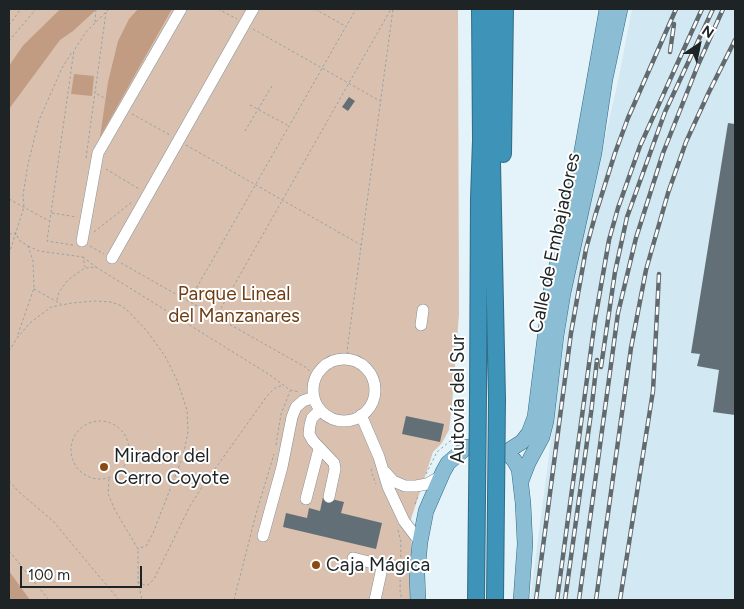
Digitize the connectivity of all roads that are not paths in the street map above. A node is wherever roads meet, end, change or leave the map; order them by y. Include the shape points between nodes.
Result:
1 (181, 9) edge
2 (253, 9) edge
3 (469, 9) edge
4 (480, 9) edge
5 (493, 9) edge
6 (505, 9) edge
7 (607, 9) edge
8 (620, 9) edge
9 (479, 198) junction
10 (78, 243) road end
11 (112, 258) road end
12 (496, 299) junction
13 (423, 310) dead end
14 (421, 325) dead end
15 (313, 395) junction
16 (320, 410) junction
17 (361, 416) junction
18 (469, 440) road end
19 (319, 449) junction
20 (381, 466) junction
21 (441, 476) junction
22 (521, 481) junction
23 (329, 497) dead end
24 (306, 499) dead end
25 (263, 536) dead end
26 (420, 542) junction
27 (353, 558) dead end
28 (379, 599) edge
29 (418, 600) edge
30 (476, 600) edge
31 (496, 600) edge
32 (521, 600) edge

1 - 10 street via 91,162
2 - 11 street
3 - 9 highway
4 - 9 highway
5 - 12 highway via 492,163
6 - 12 highway via 503,168
7 - 22 main road, Calle de Embajadores via 576,184 551,290 535,417 522,442 506,452 516,464
8 - 22 main road, Calle de Embajadores via 594,152 563,293 546,421
9 - 30 highway, Autovía del Sur, bridge
12 - 31 highway, Autovía del Sur, bridge
13 - 14 street
15 - 16 street
15 - 17 street via 320,369 338,359 349,359 368,370 376,382 374,399
15 - 25 street via 296,407 292,417
16 - 17 street via 341,421
16 - 19 street via 312,418 309,434
17 - 20 street
18 - 21 main road
19 - 23 street via 334,463
19 - 24 street
20 - 21 street via 393,481 405,486 427,484
20 - 26 street via 404,521 403,528
21 - 26 main road via 426,511
22 - 32 main road via 525,544
26 - 29 main road
27 - 28 street via 381,565

